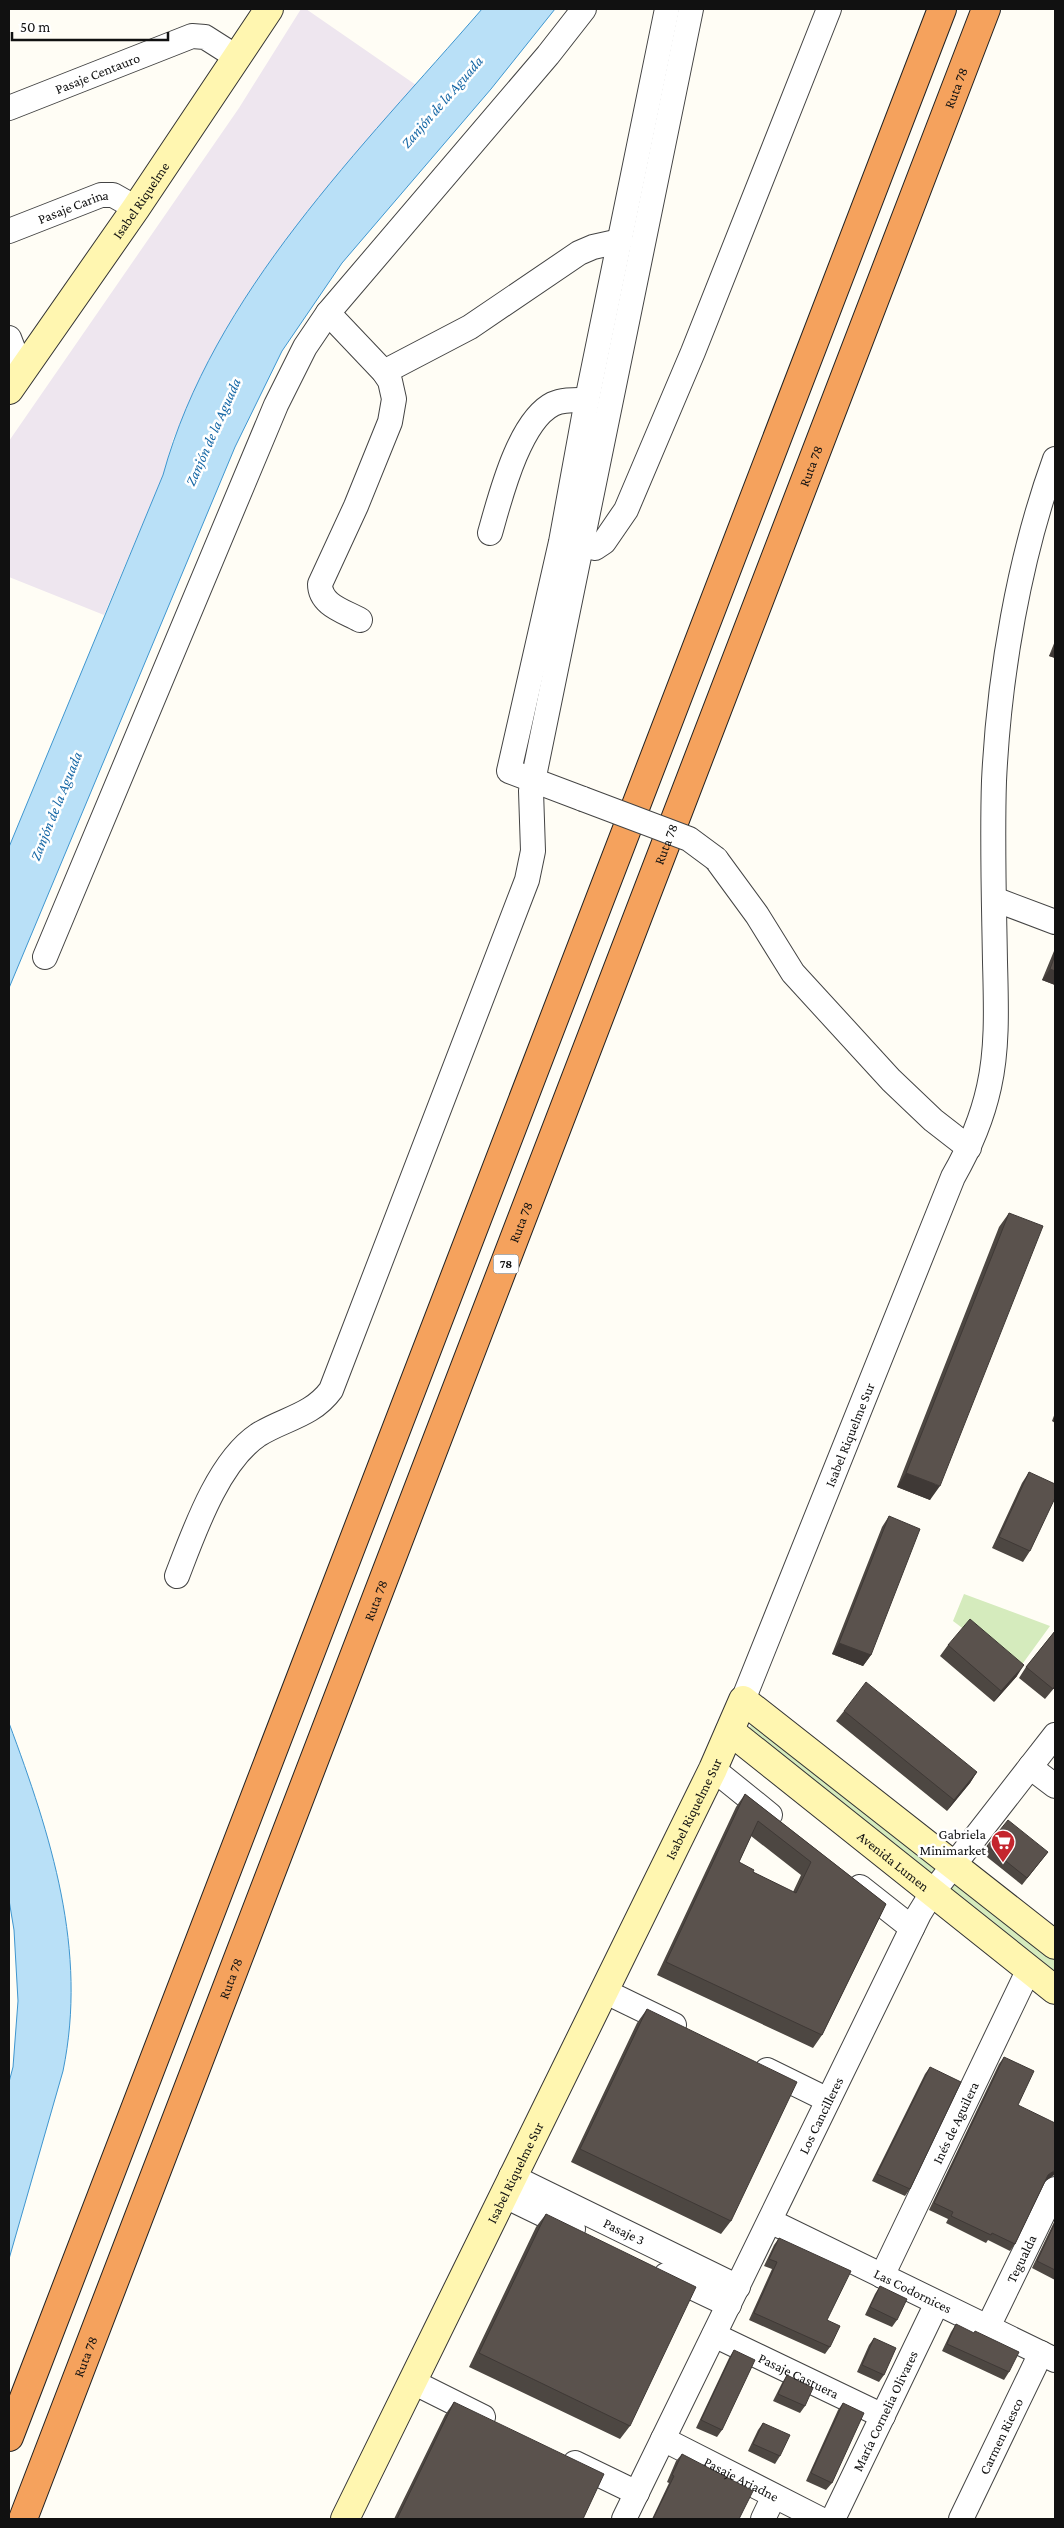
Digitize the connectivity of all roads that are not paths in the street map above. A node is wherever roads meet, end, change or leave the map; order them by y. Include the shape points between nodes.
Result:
1 (269, 9) edge
2 (584, 9) edge
3 (667, 9) edge
4 (691, 9) edge
5 (829, 9) edge
6 (942, 9) edge
7 (986, 9) edge
8 (238, 58) junction
9 (9, 108) edge
10 (643, 121) junction
11 (667, 124) junction
12 (136, 208) junction
13 (636, 217) junction
14 (9, 231) edge
15 (620, 241) junction
16 (328, 312) junction
17 (615, 321) junction
18 (9, 338) edge
19 (384, 372) junction
20 (15, 381) edge
21 (587, 400) junction
22 (1055, 459) edge
23 (1051, 486) edge
24 (490, 533) dead end
25 (571, 544) junction
26 (360, 620) dead end
27 (533, 780) junction
28 (994, 900) junction
29 (1055, 922) edge
30 (45, 956) dead end
31 (969, 1148) junction
32 (177, 1576) dead end
33 (743, 1700) junction
34 (730, 1731) junction
35 (1055, 1735) edge
36 (1030, 1767) junction
37 (713, 1769) junction
38 (1055, 1786) edge
39 (790, 1831) edge
40 (953, 1866) junction
41 (843, 1874) edge
42 (932, 1893) junction
43 (912, 1928) junction
44 (1055, 1946) edge
45 (1029, 1970) junction
46 (1055, 1990) edge
47 (604, 1991) junction
48 (696, 2036) edge
49 (750, 2062) edge
50 (828, 2100) junction
51 (507, 2186) junction
52 (1055, 2190) edge
53 (770, 2222) junction
54 (882, 2276) junction
55 (733, 2296) junction
56 (937, 2303) junction
57 (988, 2327) junction
58 (714, 2335) junction
59 (1048, 2356) edge
60 (411, 2381) junction
61 (883, 2416) junction
62 (506, 2428) edge
63 (9, 2437) edge
64 (663, 2439) junction
65 (559, 2454) edge
66 (637, 2493) junction
67 (774, 2496) junction
68 (23, 2519) edge
69 (345, 2519) edge
70 (624, 2519) edge
71 (763, 2519) edge
72 (820, 2519) edge
73 (833, 2519) edge
74 (961, 2519) edge

1 - 8 street, Isabel Riquelme
2 - 16 street
3 - 10 street
4 - 11 street
5 - 25 street via 693,352 626,510 604,542 595,548
6 - 63 highway
7 - 68 highway, Ruta 78 / 78
8 - 9 street, Pasaje Centauro via 205,37 192,36
8 - 12 street, Isabel Riquelme
10 - 11 street
10 - 13 street
11 - 13 street
12 - 14 street, Pasaje Carina via 112,195 101,195
12 - 20 street, Isabel Riquelme
13 - 15 street
13 - 17 street
15 - 17 street
15 - 19 street via 579,253 470,328
16 - 19 street
16 - 30 street via 305,347 276,405
17 - 21 street
17 - 25 street
18 - 20 street
19 - 26 street via 390,381 394,399 390,422 320,584 325,600
21 - 24 street via 554,403 531,424
21 - 25 street
22 - 23 street, Isabel Riquelme Sur
23 - 28 street, Isabel Riquelme Sur via 1032,535 1008,645 994,782
25 - 27 street
25 - 27 street via 509,771
27 - 31 street, bridge via 689,839 716,859 758,915 793,973 891,1080
27 - 32 street via 530,802 533,851 527,880 336,1380 317,1406 257,1436 234,1458 217,1484
28 - 29 street
28 - 31 street, Isabel Riquelme Sur via 996,1005 991,1076
31 - 33 street, Isabel Riquelme Sur via 953,1178
33 - 34 street, Isabel Riquelme Sur
33 - 40 street
34 - 37 street, Isabel Riquelme Sur
34 - 42 street, Avenida Lumen
35 - 36 street, Los Cancilleres
36 - 38 street
36 - 40 street, Los Cancilleres
37 - 39 street
37 - 47 street, Isabel Riquelme Sur
40 - 42 street, Los Cancilleres
40 - 44 street
41 - 43 street
42 - 43 street, Los Cancilleres
42 - 45 street, Avenida Lumen
43 - 50 street, Los Cancilleres
45 - 46 street, Avenida Lumen
45 - 54 street, Inés de Aguilera
47 - 48 street
47 - 51 street, Isabel Riquelme Sur
49 - 50 street
50 - 53 street, Los Cancilleres
51 - 55 street
51 - 60 street, Isabel Riquelme Sur
52 - 57 street, Tegualda
53 - 54 street, Las Codornices
53 - 55 street, Los Cancilleres
54 - 56 street, Las Codornices
55 - 58 street, Los Cancilleres
56 - 57 street, Las Codornices
56 - 61 street, María Cornelia Olivares
57 - 59 street, Las Codornices
58 - 61 street, Pasaje Castuera
58 - 64 street, Los Cancilleres
59 - 74 street, Carmen Riesco
60 - 62 street
60 - 69 street, Isabel Riquelme Sur
61 - 73 street, María Cornelia Olivares
64 - 66 street, Los Cancilleres
64 - 67 street, Pasaje Ariadne
65 - 66 street
66 - 70 street, Los Cancilleres
67 - 71 street
67 - 72 street, Pasaje Ariadne

